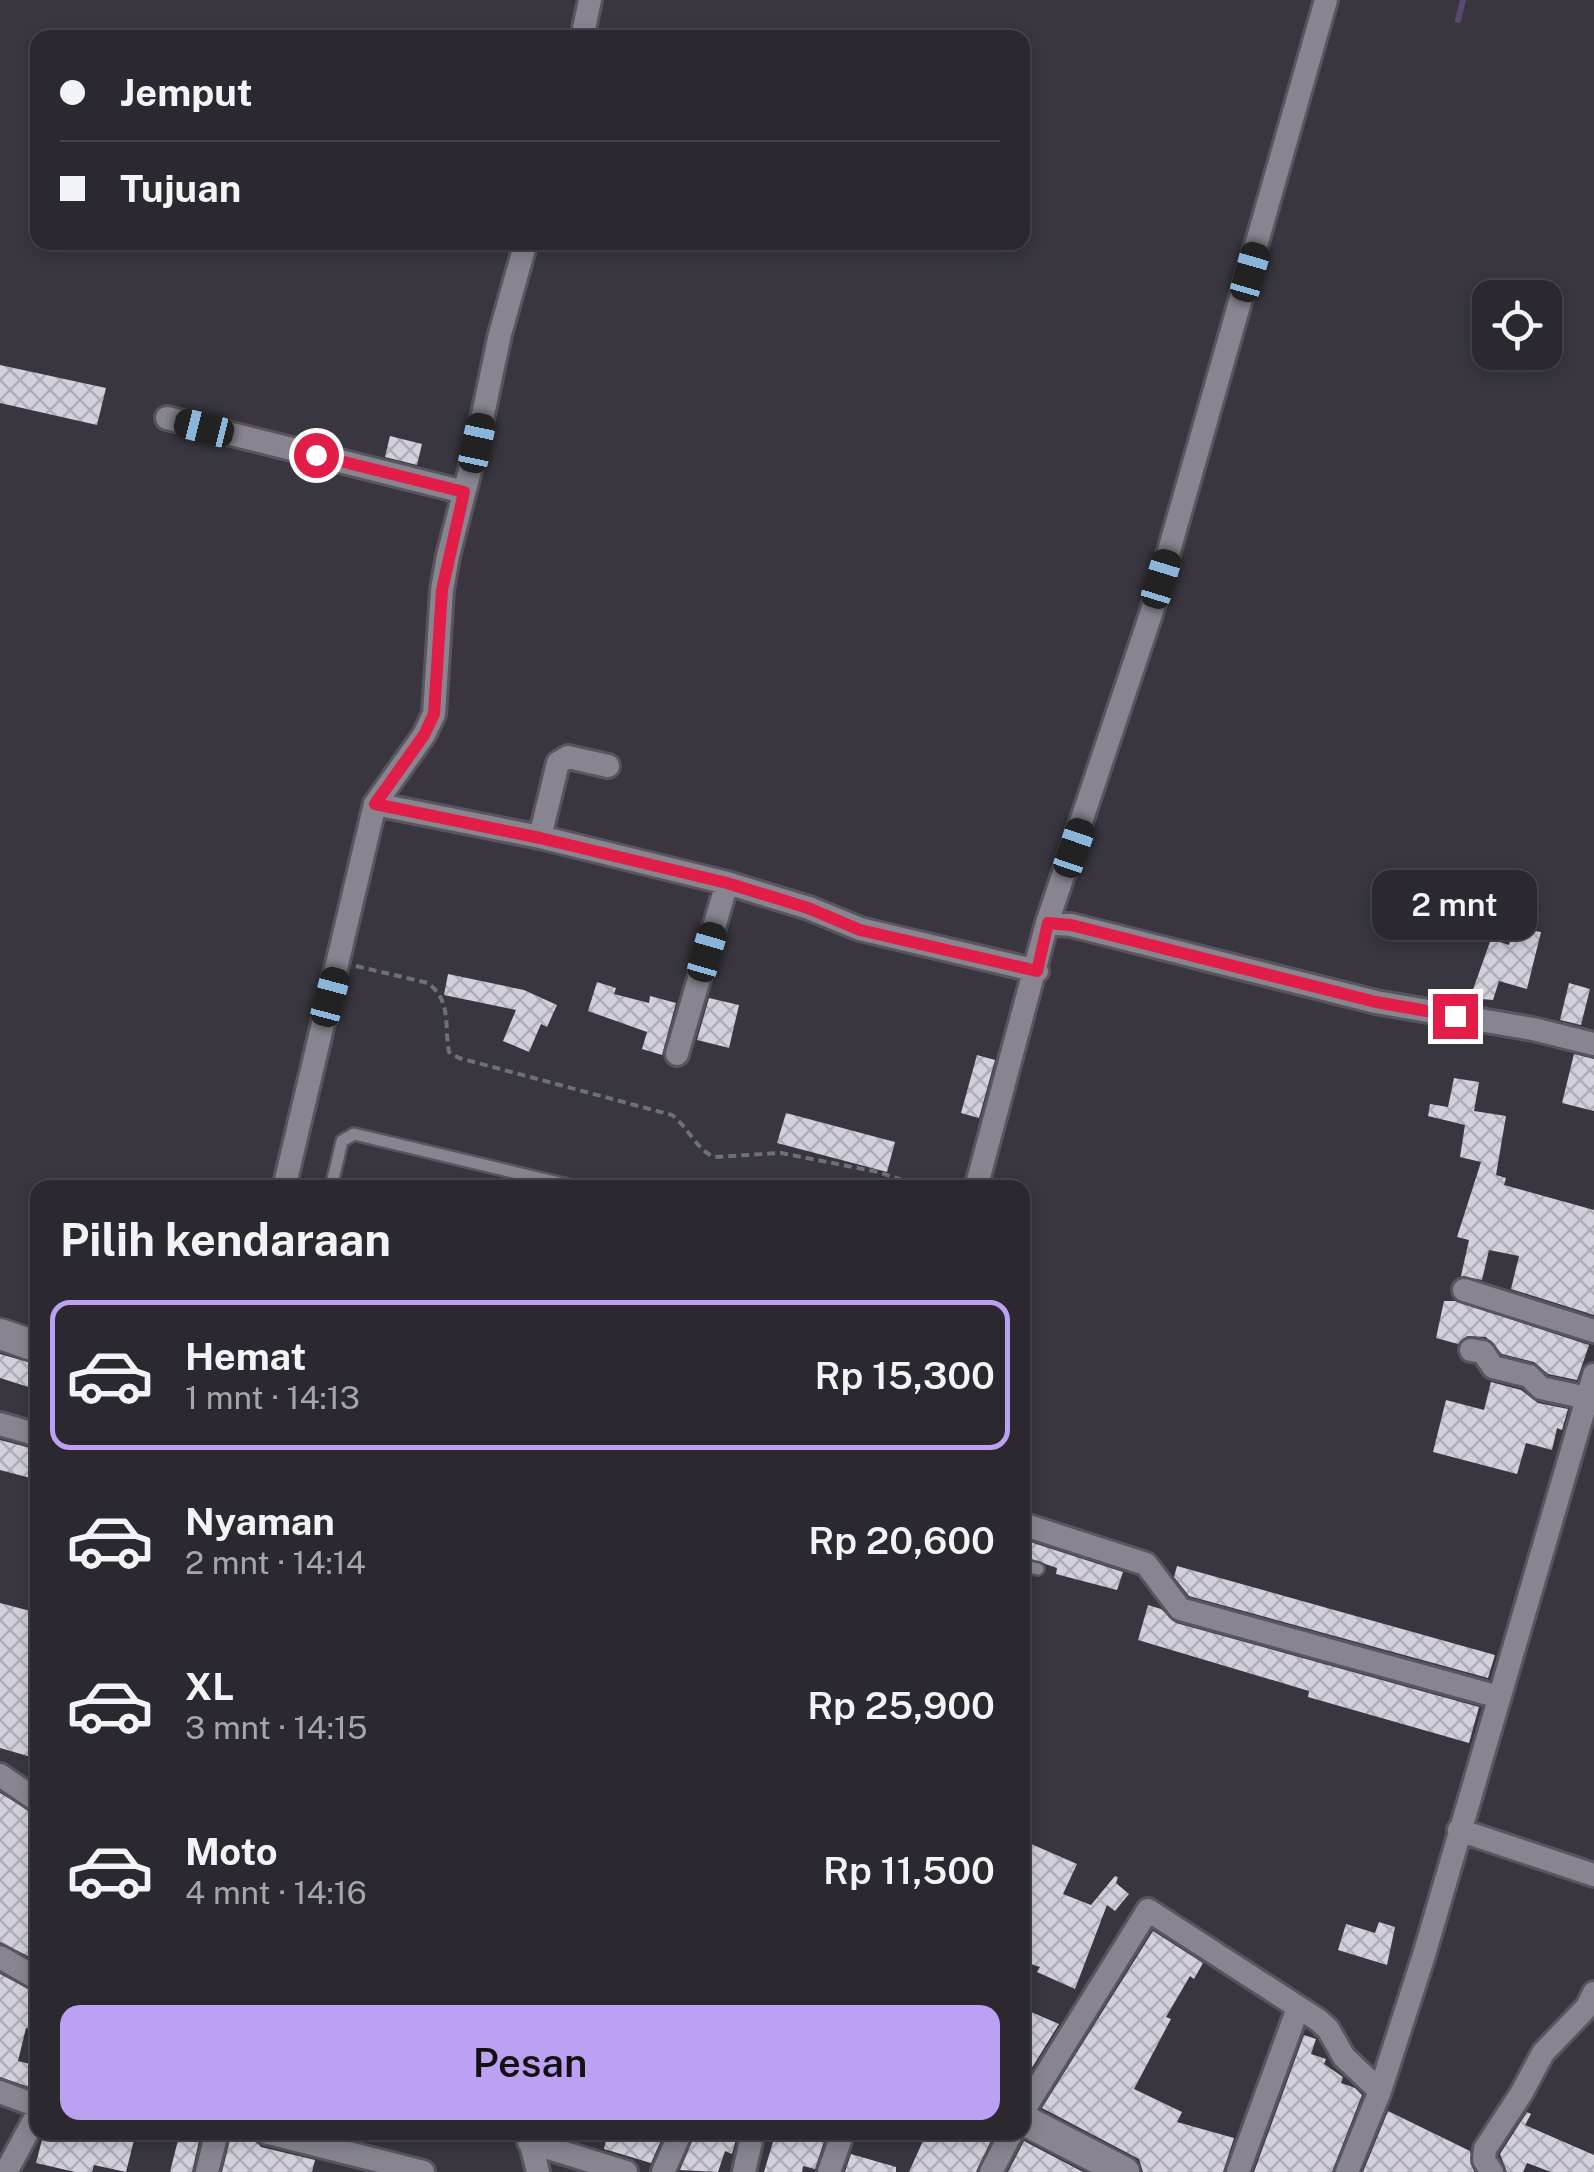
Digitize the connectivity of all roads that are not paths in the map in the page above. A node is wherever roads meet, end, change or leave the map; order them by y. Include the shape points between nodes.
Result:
1 (590, 0) edge
2 (1326, 0) edge
3 (584, 30) edge
4 (524, 250) edge
5 (167, 418) dead end
6 (464, 492) junction
7 (608, 766) dead end
8 (375, 804) junction
9 (540, 838) junction
10 (727, 883) junction
11 (1048, 923) junction
12 (1037, 971) junction
13 (1594, 1044) edge
14 (677, 1054) dead end
15 (286, 1180) edge
16 (333, 1180) edge
17 (547, 1180) edge
18 (978, 1180) edge
19 (1464, 1290) dead end
20 (1594, 1331) edge
21 (0, 1334) edge
22 (30, 1345) edge
23 (1471, 1350) dead end
24 (1590, 1386) edge
25 (0, 1424) edge
26 (30, 1433) edge
27 (1586, 1441) edge
28 (1030, 1527) edge
29 (1030, 1567) edge
30 (1038, 1569) dead end
31 (1499, 1697) junction
32 (0, 1775) edge
33 (30, 1796) edge
34 (1458, 1830) junction
35 (1594, 1875) edge
36 (0, 1956) edge
37 (30, 1974) edge
38 (1594, 1992) edge
39 (1298, 2008) junction
40 (1380, 2091) junction
41 (0, 2092) edge
42 (1030, 2103) edge
43 (30, 2106) edge
44 (1030, 2120) edge
45 (30, 2126) edge
46 (216, 2140) edge
47 (288, 2140) edge
48 (530, 2140) edge
49 (537, 2140) edge
50 (677, 2140) edge
51 (751, 2140) edge
52 (840, 2140) edge
53 (1008, 2140) edge
54 (354, 2164) edge
55 (6, 2172) edge
56 (207, 2172) edge
57 (423, 2172) edge
58 (538, 2172) edge
59 (626, 2172) edge
60 (663, 2172) edge
61 (744, 2172) edge
62 (829, 2172) edge
63 (992, 2172) edge
64 (1124, 2172) edge
65 (1238, 2172) edge
66 (1347, 2172) edge
67 (1492, 2172) edge

1 - 3 street
2 - 11 street via 1151,614
4 - 6 street
5 - 6 street
6 - 8 street via 442,590 434,714
7 - 9 street via 568,757 558,763
8 - 9 street
8 - 15 street
9 - 10 street
10 - 12 street via 860,930
10 - 14 street
11 - 12 street
11 - 13 street via 1376,1002
12 - 18 street
16 - 17 lane via 342,1141 354,1134
19 - 20 street
21 - 22 street
23 - 24 street via 1541,1388
24 - 27 street
25 - 26 street
27 - 31 street
28 - 31 street via 1146,1564 1180,1609
29 - 30 lane
31 - 34 street
32 - 33 street
34 - 35 street
34 - 40 street
36 - 37 street
38 - 67 street via 1543,2053 1485,2150
39 - 40 street via 1328,2028 1344,2057
39 - 42 street via 1146,1911
39 - 65 street
40 - 66 street
41 - 43 street
44 - 64 street
45 - 55 street
46 - 56 street
47 - 54 street
48 - 58 street
49 - 59 street
50 - 60 street
51 - 61 street
52 - 62 street
53 - 63 street
54 - 57 street

